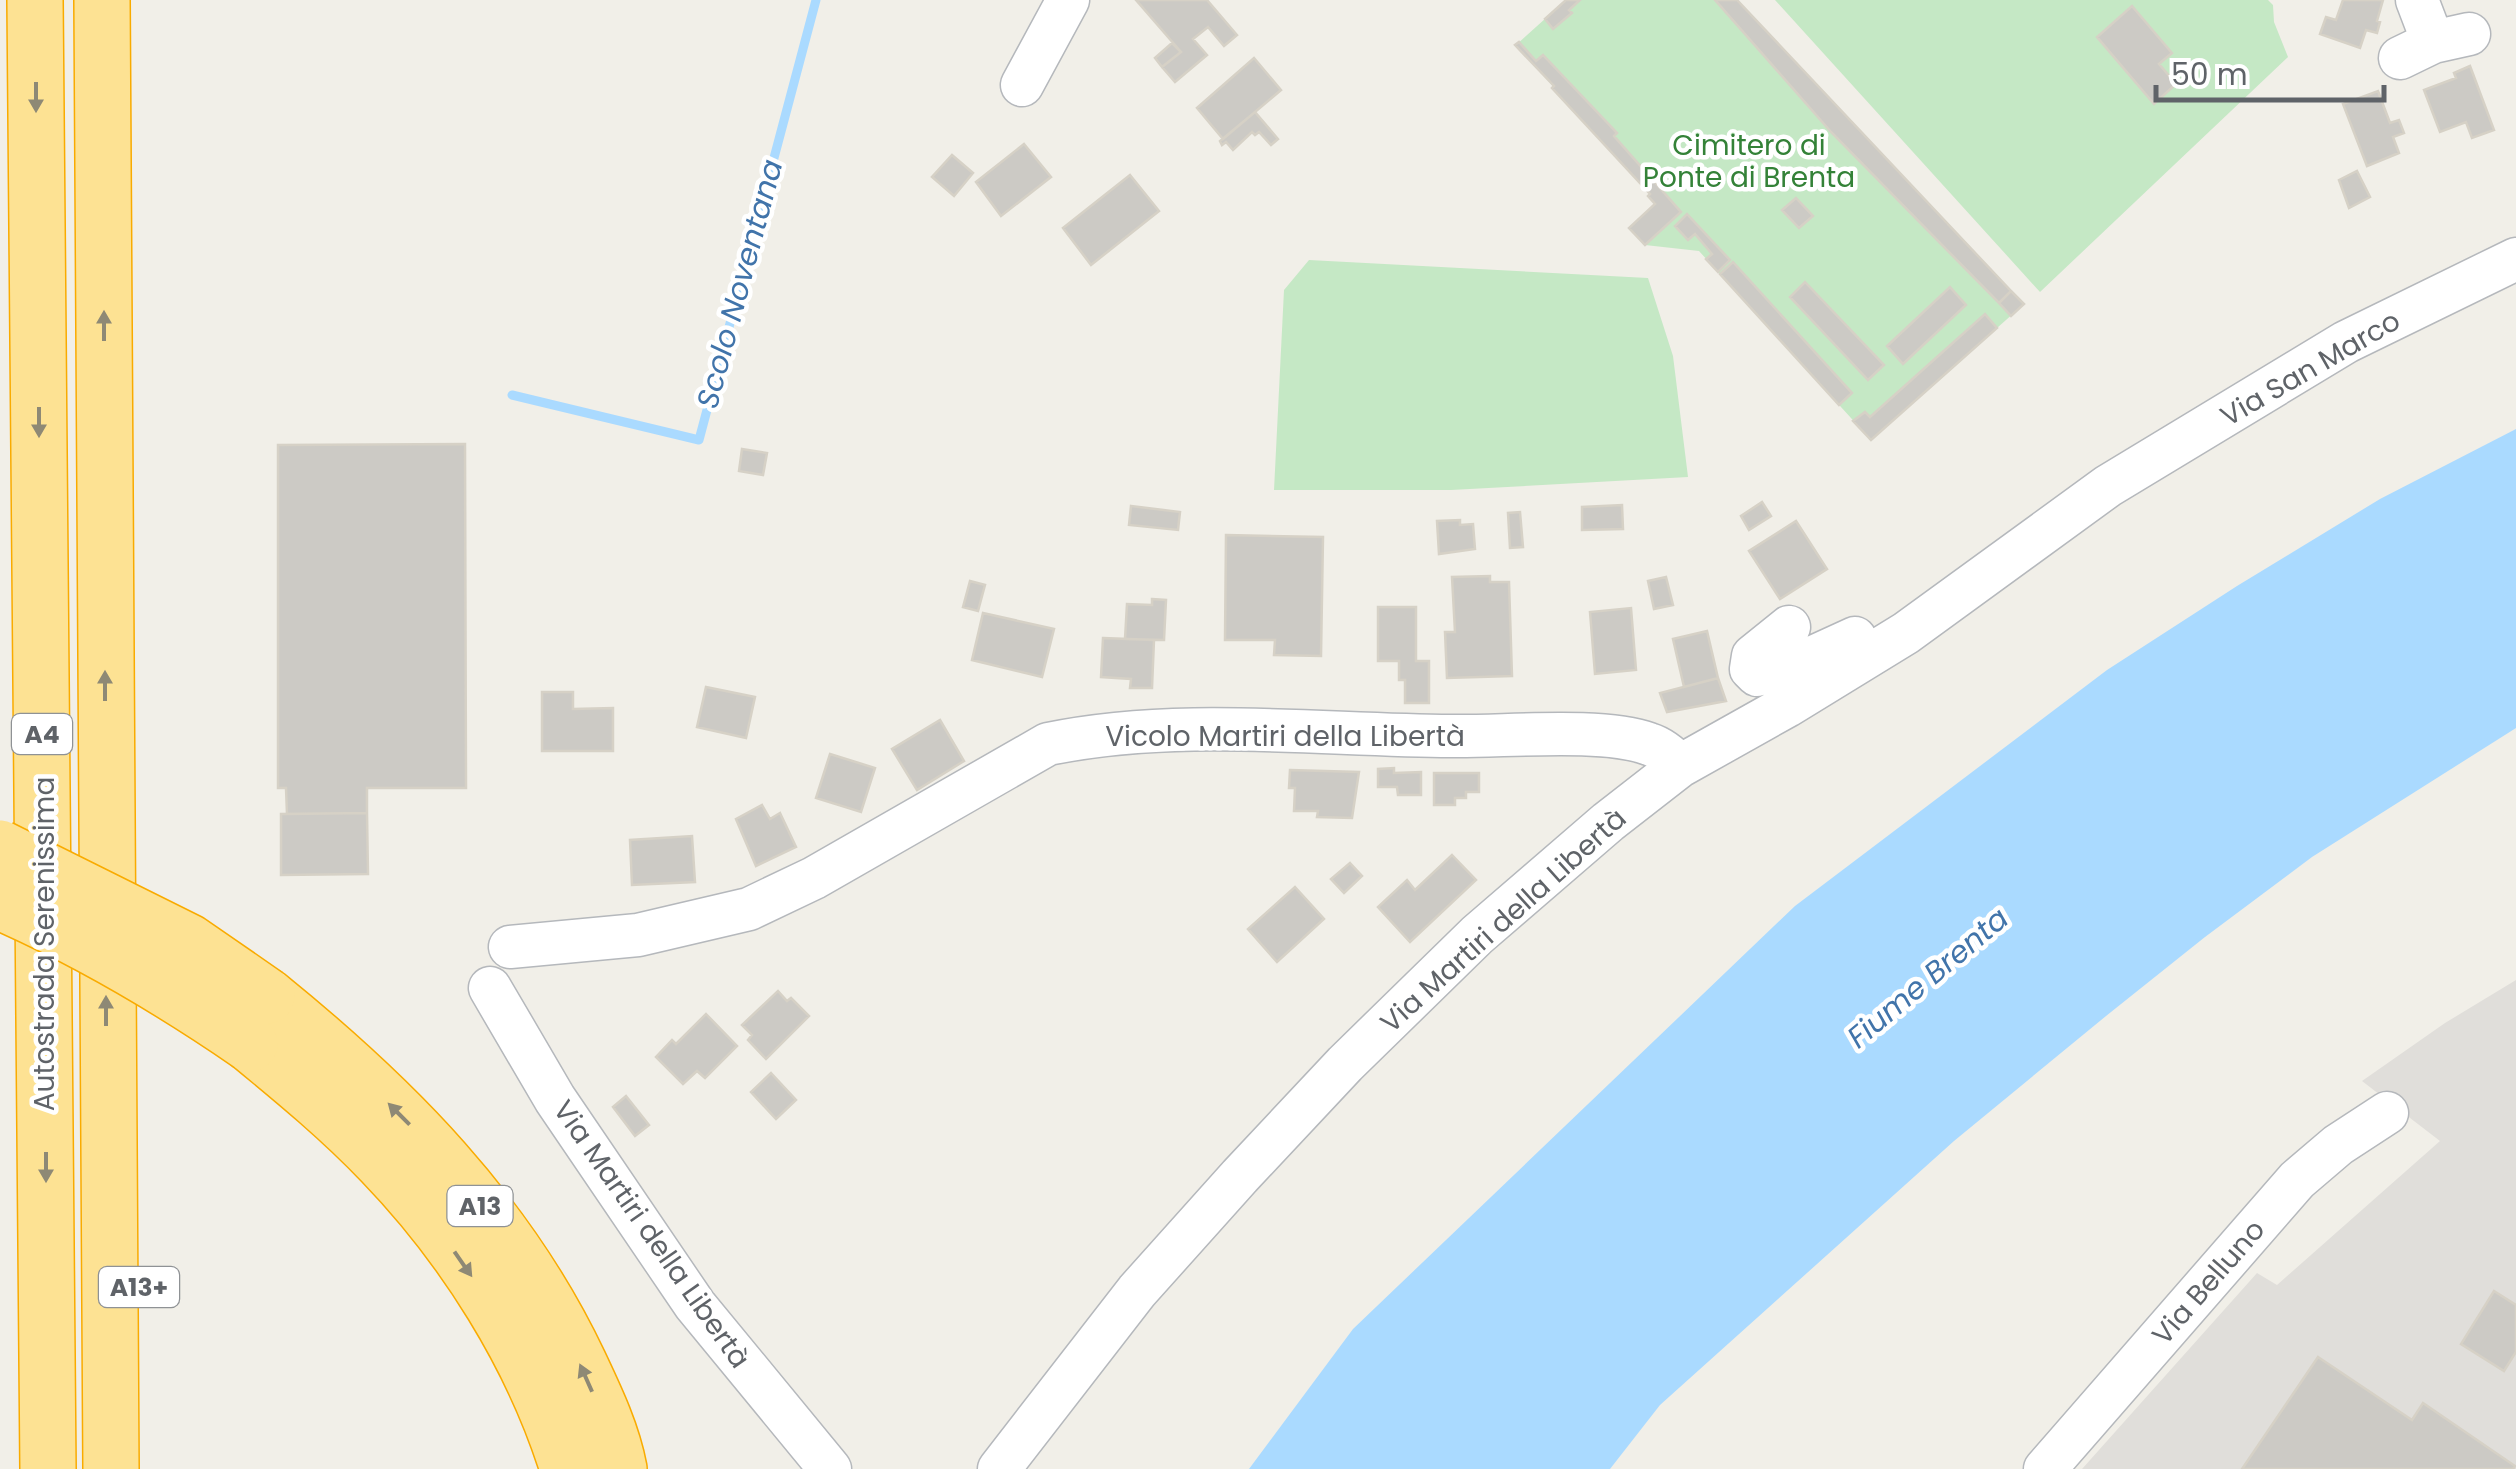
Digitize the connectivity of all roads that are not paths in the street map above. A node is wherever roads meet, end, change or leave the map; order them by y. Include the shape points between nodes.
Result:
1 (2, 0) edge
2 (35, 0) edge
3 (102, 0) edge
4 (1068, 0) edge
5 (2417, 0) edge
6 (0, 34) edge
7 (2434, 45) dead end
8 (1022, 85) dead end
9 (2516, 259) edge
10 (2108, 486) joint
11 (1789, 627) dead end
12 (1902, 636) junction
13 (1680, 766) junction
14 (0, 848) edge
15 (0, 902) edge
16 (510, 947) dead end
17 (490, 988) dead end
18 (258, 1020) junction
19 (107, 1108) junction
20 (2386, 1113) dead end
21 (48, 1469) edge
22 (111, 1469) edge
23 (144, 1469) edge
24 (568, 1469) edge
25 (618, 1469) edge
26 (830, 1469) edge
27 (999, 1469) edge
28 (2045, 1469) edge

1 - 6 highway
2 -> 21 highway, Autostrada Serenissima / A4
19 -> 3 highway, A4
4 - 8 street
5 - 7 street
9 - 10 street, Via San Marco via 2346,342
10 - 12 street, Via Martiri della Libertà
11 - 12 street via 1753,656 1757,675 1881,627
12 - 13 street, Via Martiri della Libertà
13 - 16 street, Vicolo Martiri della Libertà via 1649,744 1573,736 1088,736 1048,744 748,910 638,936
13 - 27 street, Via Martiri della Libertà via 1478,935 1346,1064 1137,1291
14 - 18 highway, A13, bridge via 188,942
15 - 18 highway, A13, bridge via 173,991
17 - 26 street, Via Martiri della Libertà via 555,1099 695,1305
18 -> 24 highway via 442,1234 498,1315
25 -> 18 highway, A13 via 614,1445 547,1300 459,1178 362,1075
19 - 22 highway, A4
19 - 23 highway, A13+ via 139,1263
20 - 28 street, Via Belluno via 2297,1180

